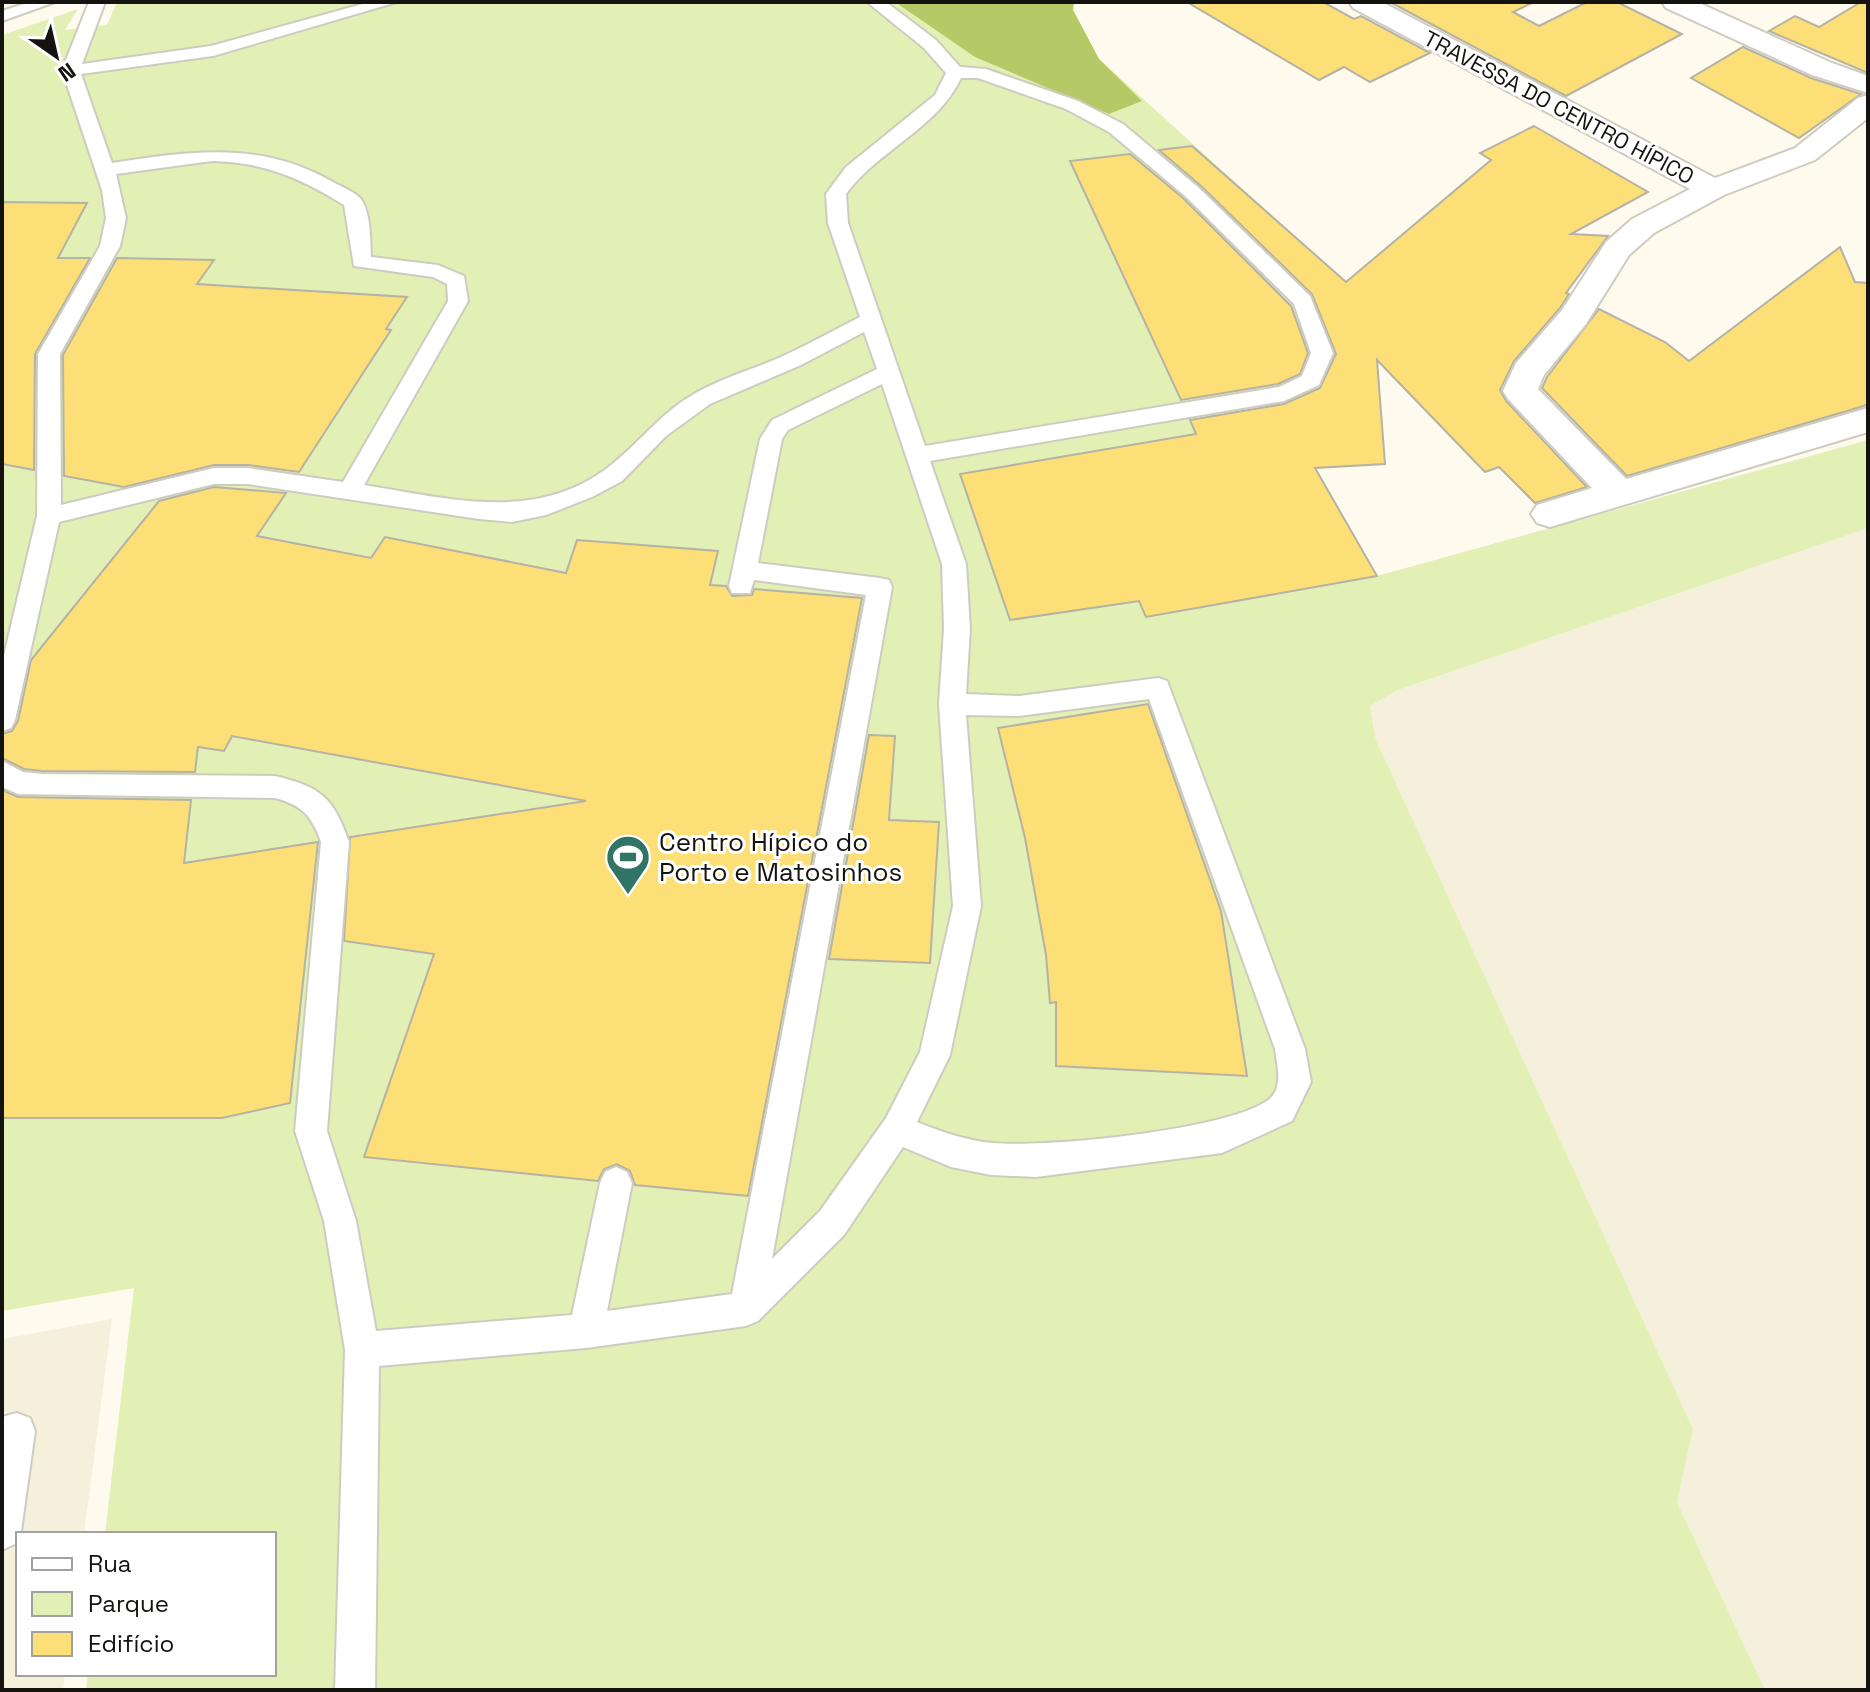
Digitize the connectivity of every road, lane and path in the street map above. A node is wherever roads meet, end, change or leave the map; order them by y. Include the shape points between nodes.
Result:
1 (47, 2) edge
2 (97, 2) edge
3 (389, 2) edge
4 (875, 2) edge
5 (1362, 2) edge
6 (1675, 2) edge
7 (2, 16) edge
8 (71, 70) junction
9 (955, 72) junction
10 (1868, 85) edge
11 (1868, 104) edge
12 (104, 170) junction
13 (1713, 189) junction
14 (871, 320) junction
15 (889, 372) junction
16 (1868, 420) edge
17 (917, 455) junction
18 (349, 492) junction
19 (1618, 493) junction
20 (1550, 514) dead end
21 (49, 516) junction
22 (952, 704) junction
23 (2, 720) edge
24 (2, 772) edge
25 (897, 1129) junction
26 (616, 1183) dead end
27 (746, 1309) junction
28 (586, 1331) junction
29 (362, 1350) junction
30 (2, 1435) edge
31 (2, 1531) edge
32 (355, 1690) edge

1 - 7 lane
2 - 8 lane
3 - 8 lane via 213,51
4 - 9 lane via 930,44
5 - 13 street, TRAVESSA DO CENTRO HÍPICO
6 - 10 street
8 - 12 lane
9 - 14 lane via 943,98 853,171 836,194 838,223
9 - 17 lane via 980,73 1072,105 1116,128 1192,192 1303,301 1322,353 1311,380 1284,394
11 - 13 street via 1805,154
12 - 18 lane via 226,156 275,162 353,202 361,262 438,271 457,281 458,301
12 - 21 lane via 116,218 110,246 49,354
13 - 19 street via 1643,226 1617,249 1574,317 1528,371 1520,391
14 - 15 lane
14 - 18 lane via 702,399 658,431 614,475 546,507 479,511
15 - 17 lane
15 - 27 lane via 780,425 771,439 742,579 880,587
16 - 19 street
17 - 22 lane via 954,564
18 - 21 lane via 248,476 214,476
19 - 20 street
21 - 23 lane
22 - 25 lane via 967,906 935,1055
22 - 25 lane via 1019,706 1158,688 1290,1049 1295,1082 1281,1110 1222,1137 1036,1161 951,1151
24 - 29 lane via 18,783 43,785 275,787 307,794 325,814 335,842 311,1131 340,1221
25 - 27 lane via 832,1223
26 - 28 lane
27 - 28 lane
28 - 29 lane
29 - 32 lane
30 - 31 lane via 17,1431

